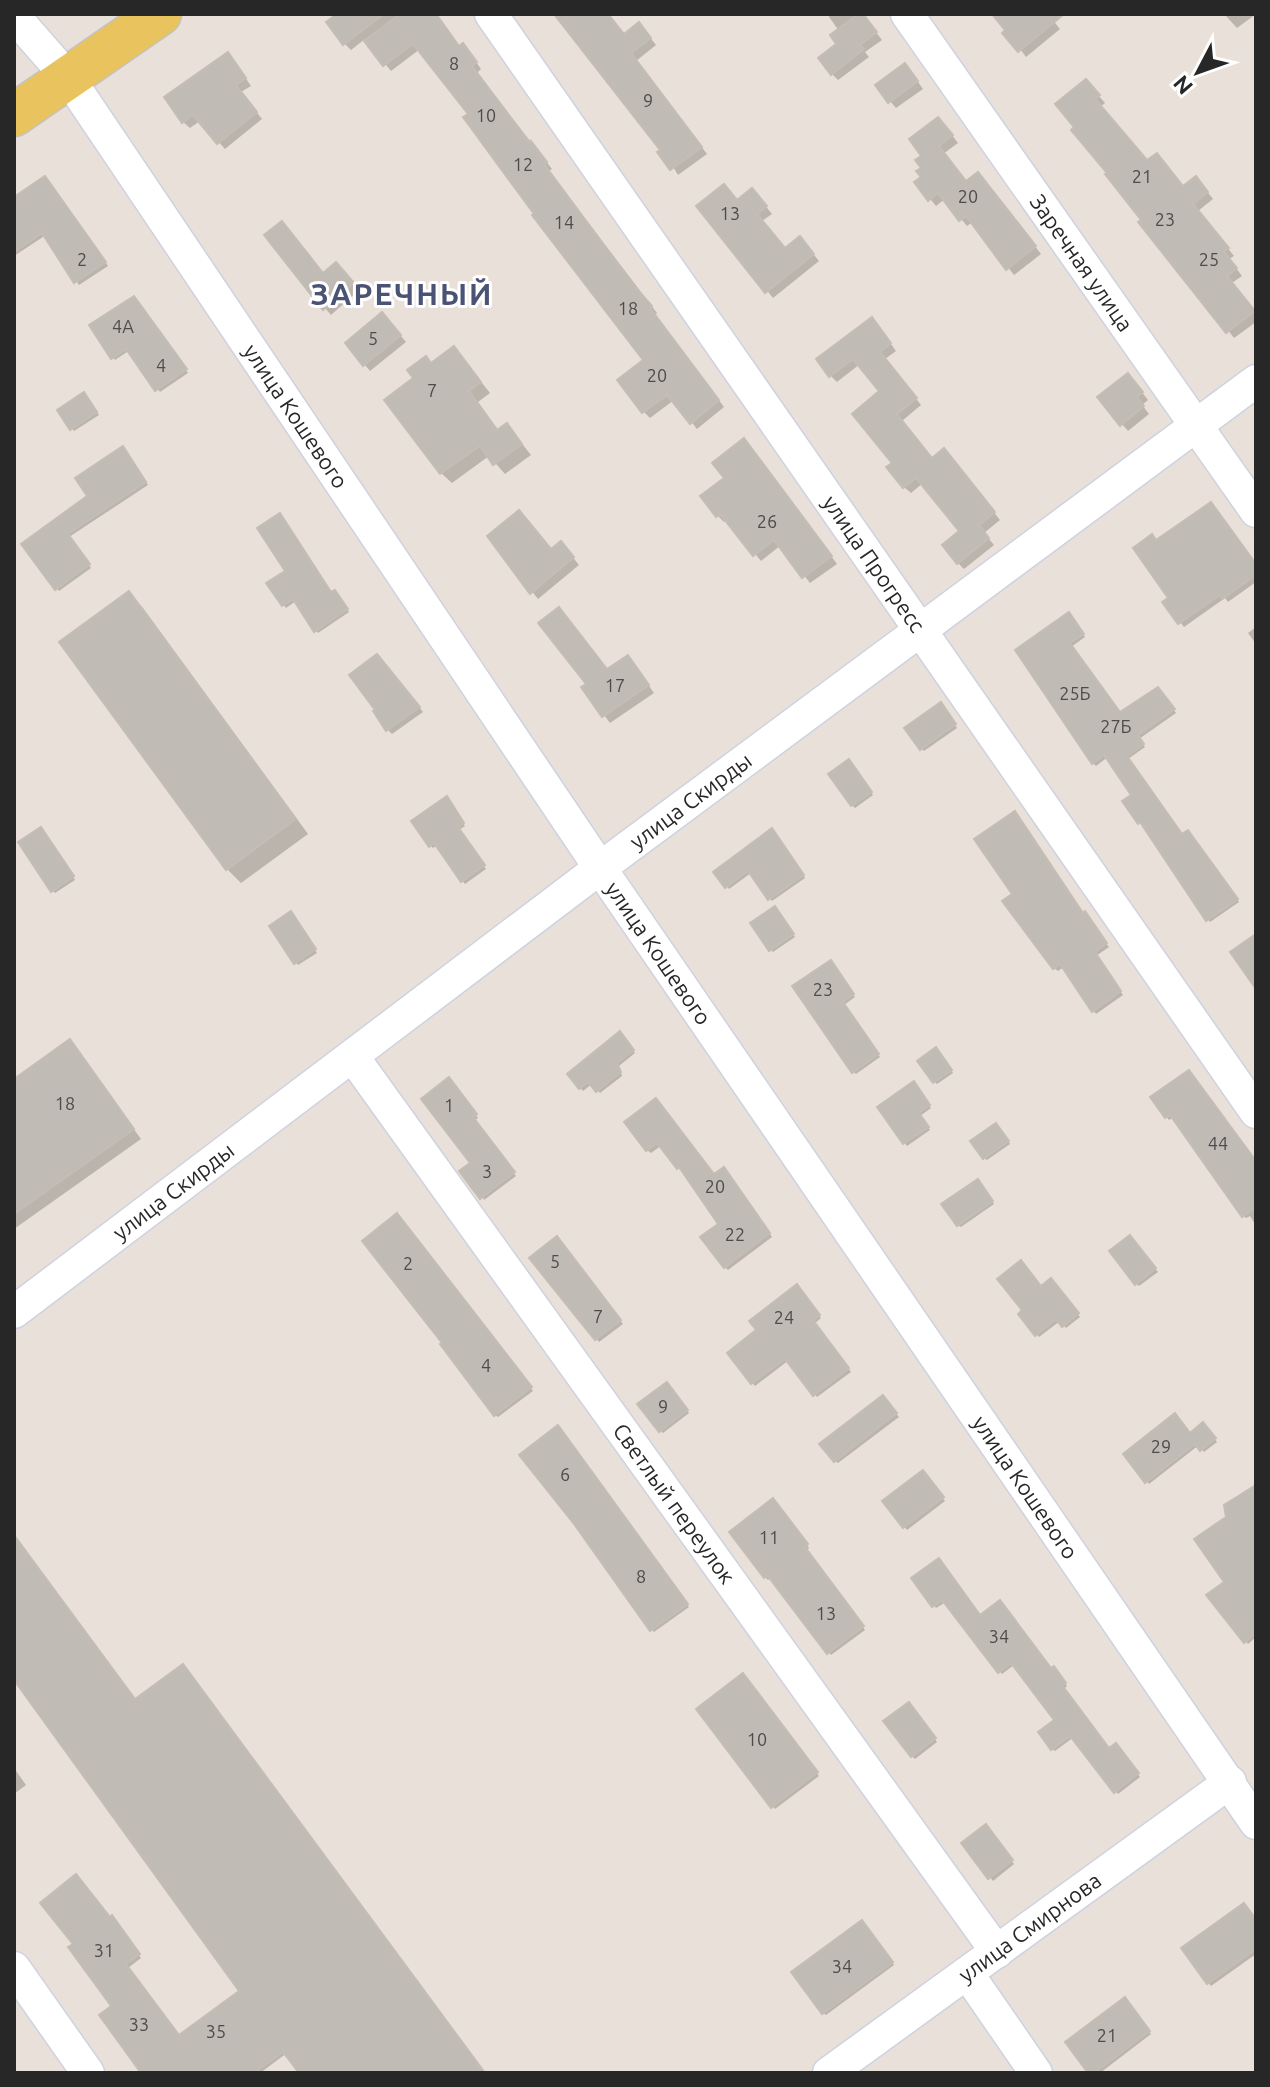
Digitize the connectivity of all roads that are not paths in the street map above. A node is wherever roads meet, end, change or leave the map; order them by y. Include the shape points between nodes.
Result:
1 (160, 14) edge
2 (491, 14) edge
3 (907, 14) edge
4 (14, 16) edge
5 (69, 79) junction
6 (14, 115) edge
7 (1256, 381) edge
8 (1196, 426) junction
9 (1256, 511) edge
10 (921, 630) junction
11 (600, 868) junction
12 (353, 1057) junction
13 (1256, 1112) edge
14 (14, 1312) edge
15 (1230, 1782) junction
16 (1256, 1823) edge
17 (997, 1952) junction
18 (14, 1968) edge
19 (967, 1973) junction
20 (88, 2073) edge
21 (829, 2073) edge
22 (1036, 2073) edge

1 - 5 main road
2 - 10 street, улица Прогресс
3 - 8 street, Заречная улица
4 - 5 street, улица Кошевого
5 - 6 main road
5 - 11 street, улица Кошевого
7 - 8 street, улица Скирды
8 - 9 street, Заречная улица
8 - 10 street, улица Скирды
10 - 11 street, улица Скирды
10 - 13 street, улица Прогресс
11 - 12 street, улица Скирды
11 - 15 street, улица Кошевого
12 - 14 street, улица Скирды
12 - 17 street, Светлый переулок
15 - 16 street, улица Кошевого
15 - 17 street, улица Смирнова
17 - 19 street, улица Смирнова
18 - 20 street
19 - 21 street, улица Смирнова
19 - 22 street

